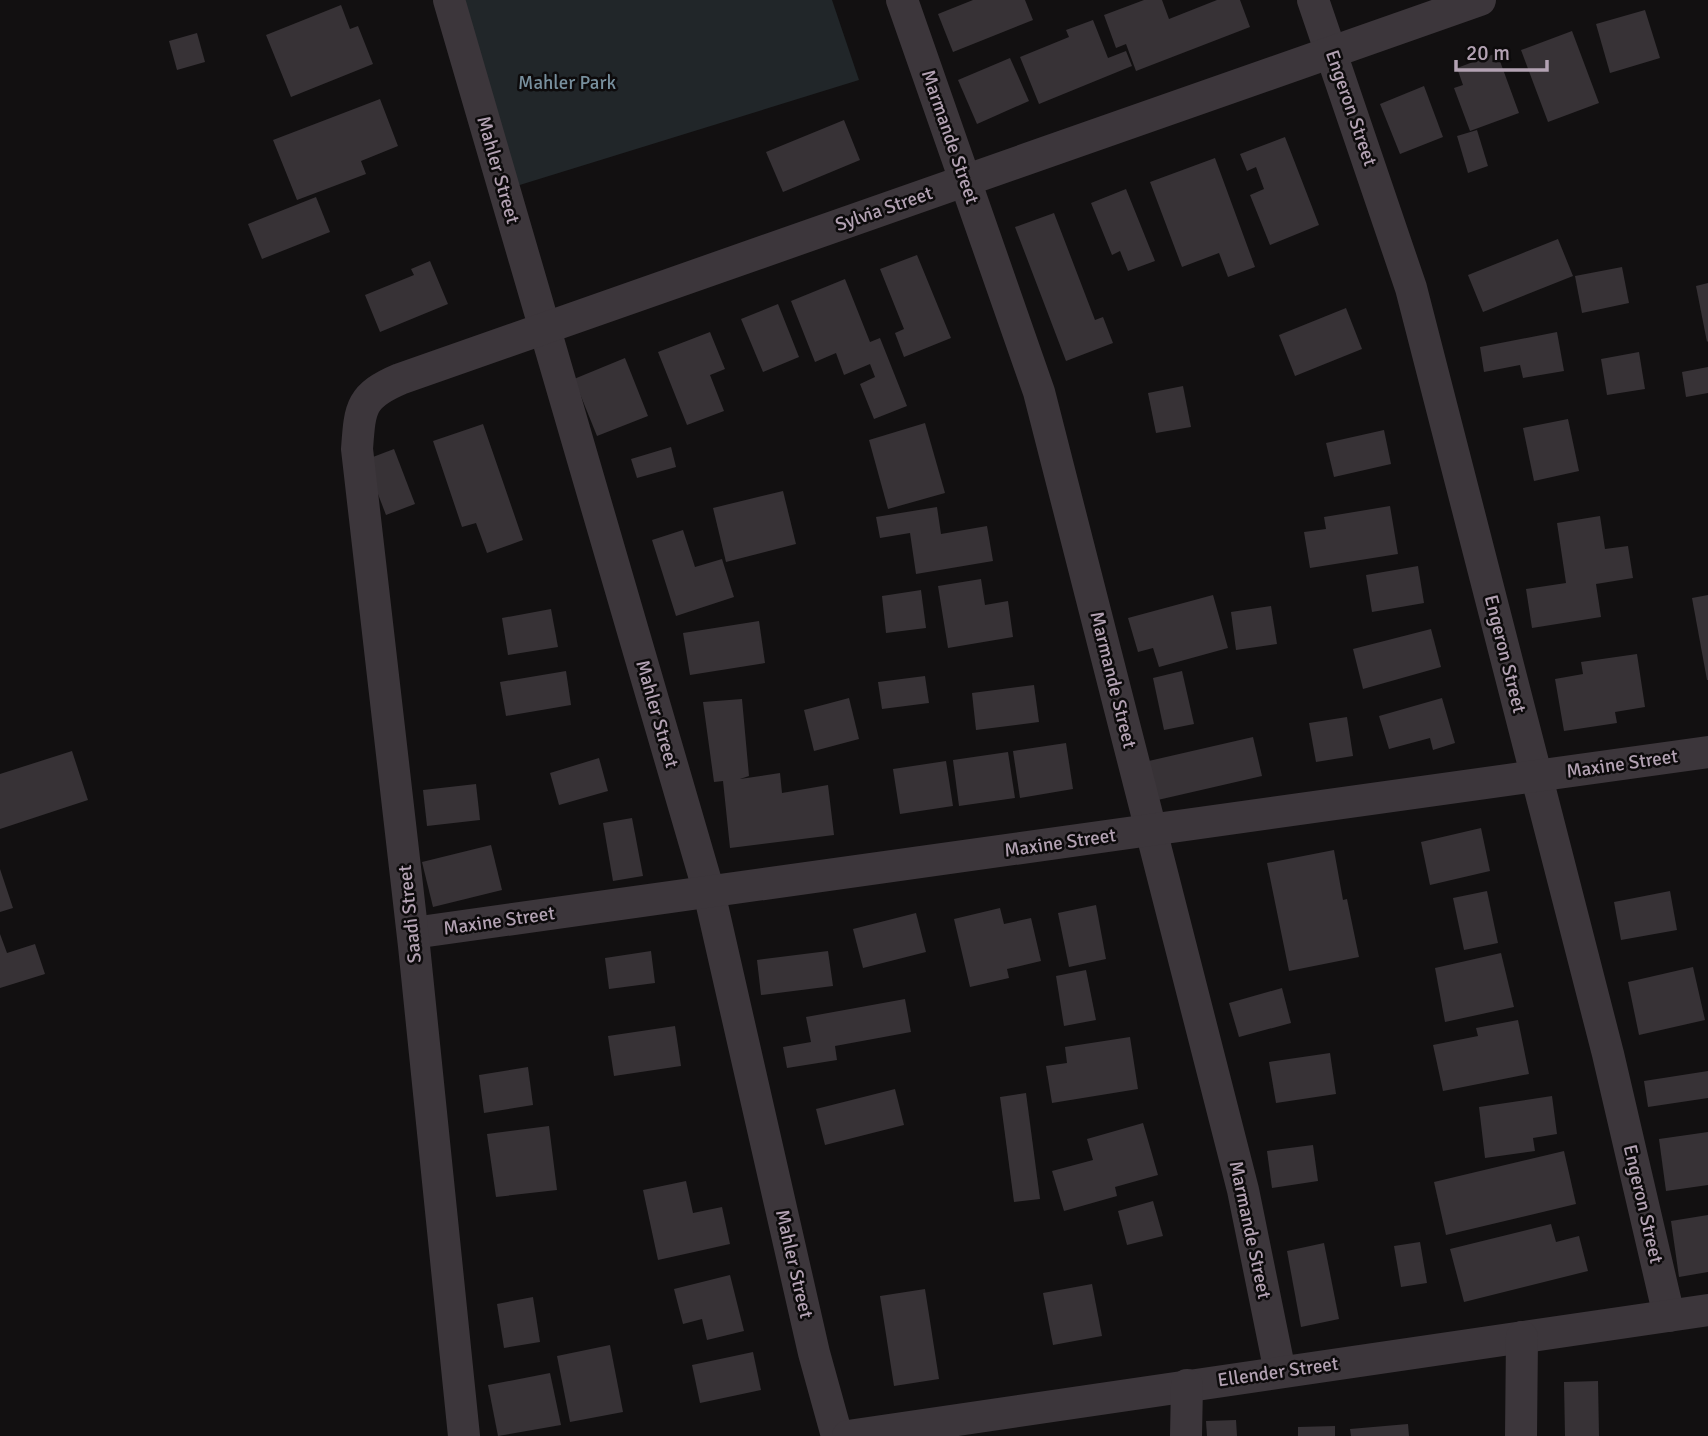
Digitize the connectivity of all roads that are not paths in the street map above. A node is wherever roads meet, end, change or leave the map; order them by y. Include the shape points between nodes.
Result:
1 (449, 0) edge
2 (902, 0) edge
3 (1313, 0) edge
4 (1480, 0) edge
5 (1332, 53) junction
6 (965, 181) junction
7 (545, 328) junction
8 (371, 396) joint
9 (1708, 752) edge
10 (1536, 776) junction
11 (1151, 830) junction
12 (709, 892) junction
13 (413, 933) junction
14 (1708, 1310) edge
15 (1669, 1316) junction
16 (1522, 1337) junction
17 (1280, 1372) junction
18 (1187, 1385) junction
19 (464, 1436) edge
20 (837, 1436) edge
21 (848, 1436) edge
22 (1186, 1436) edge
23 (1521, 1436) edge

1 - 7 street, Mahler Street
2 - 6 street, Marmande Street
3 - 5 street, Engeron Street
4 - 5 street, Sylvia Street
5 - 6 street, Sylvia Street
5 - 10 street, Engeron Street via 1412,288
6 - 7 street, Sylvia Street
6 - 11 street, Marmande Street via 1039,392
7 - 8 street, Sylvia Street via 400,379
7 - 12 street, Mahler Street
8 - 13 street, Saadi Street via 360,411 358,449
9 - 10 street, Maxine Street
10 - 11 street, Maxine Street
10 - 15 street, Engeron Street
11 - 12 street, Maxine Street
11 - 17 street, Marmande Street via 1244,1191
12 - 13 street, Maxine Street
12 - 20 street, Mahler Street
13 - 19 street, Saadi Street
14 - 15 street, Ellender Street
15 - 16 street, Ellender Street
16 - 17 street, Ellender Street
16 - 23 street
17 - 18 street, Ellender Street
18 - 21 street, Ellender Street
18 - 22 street

